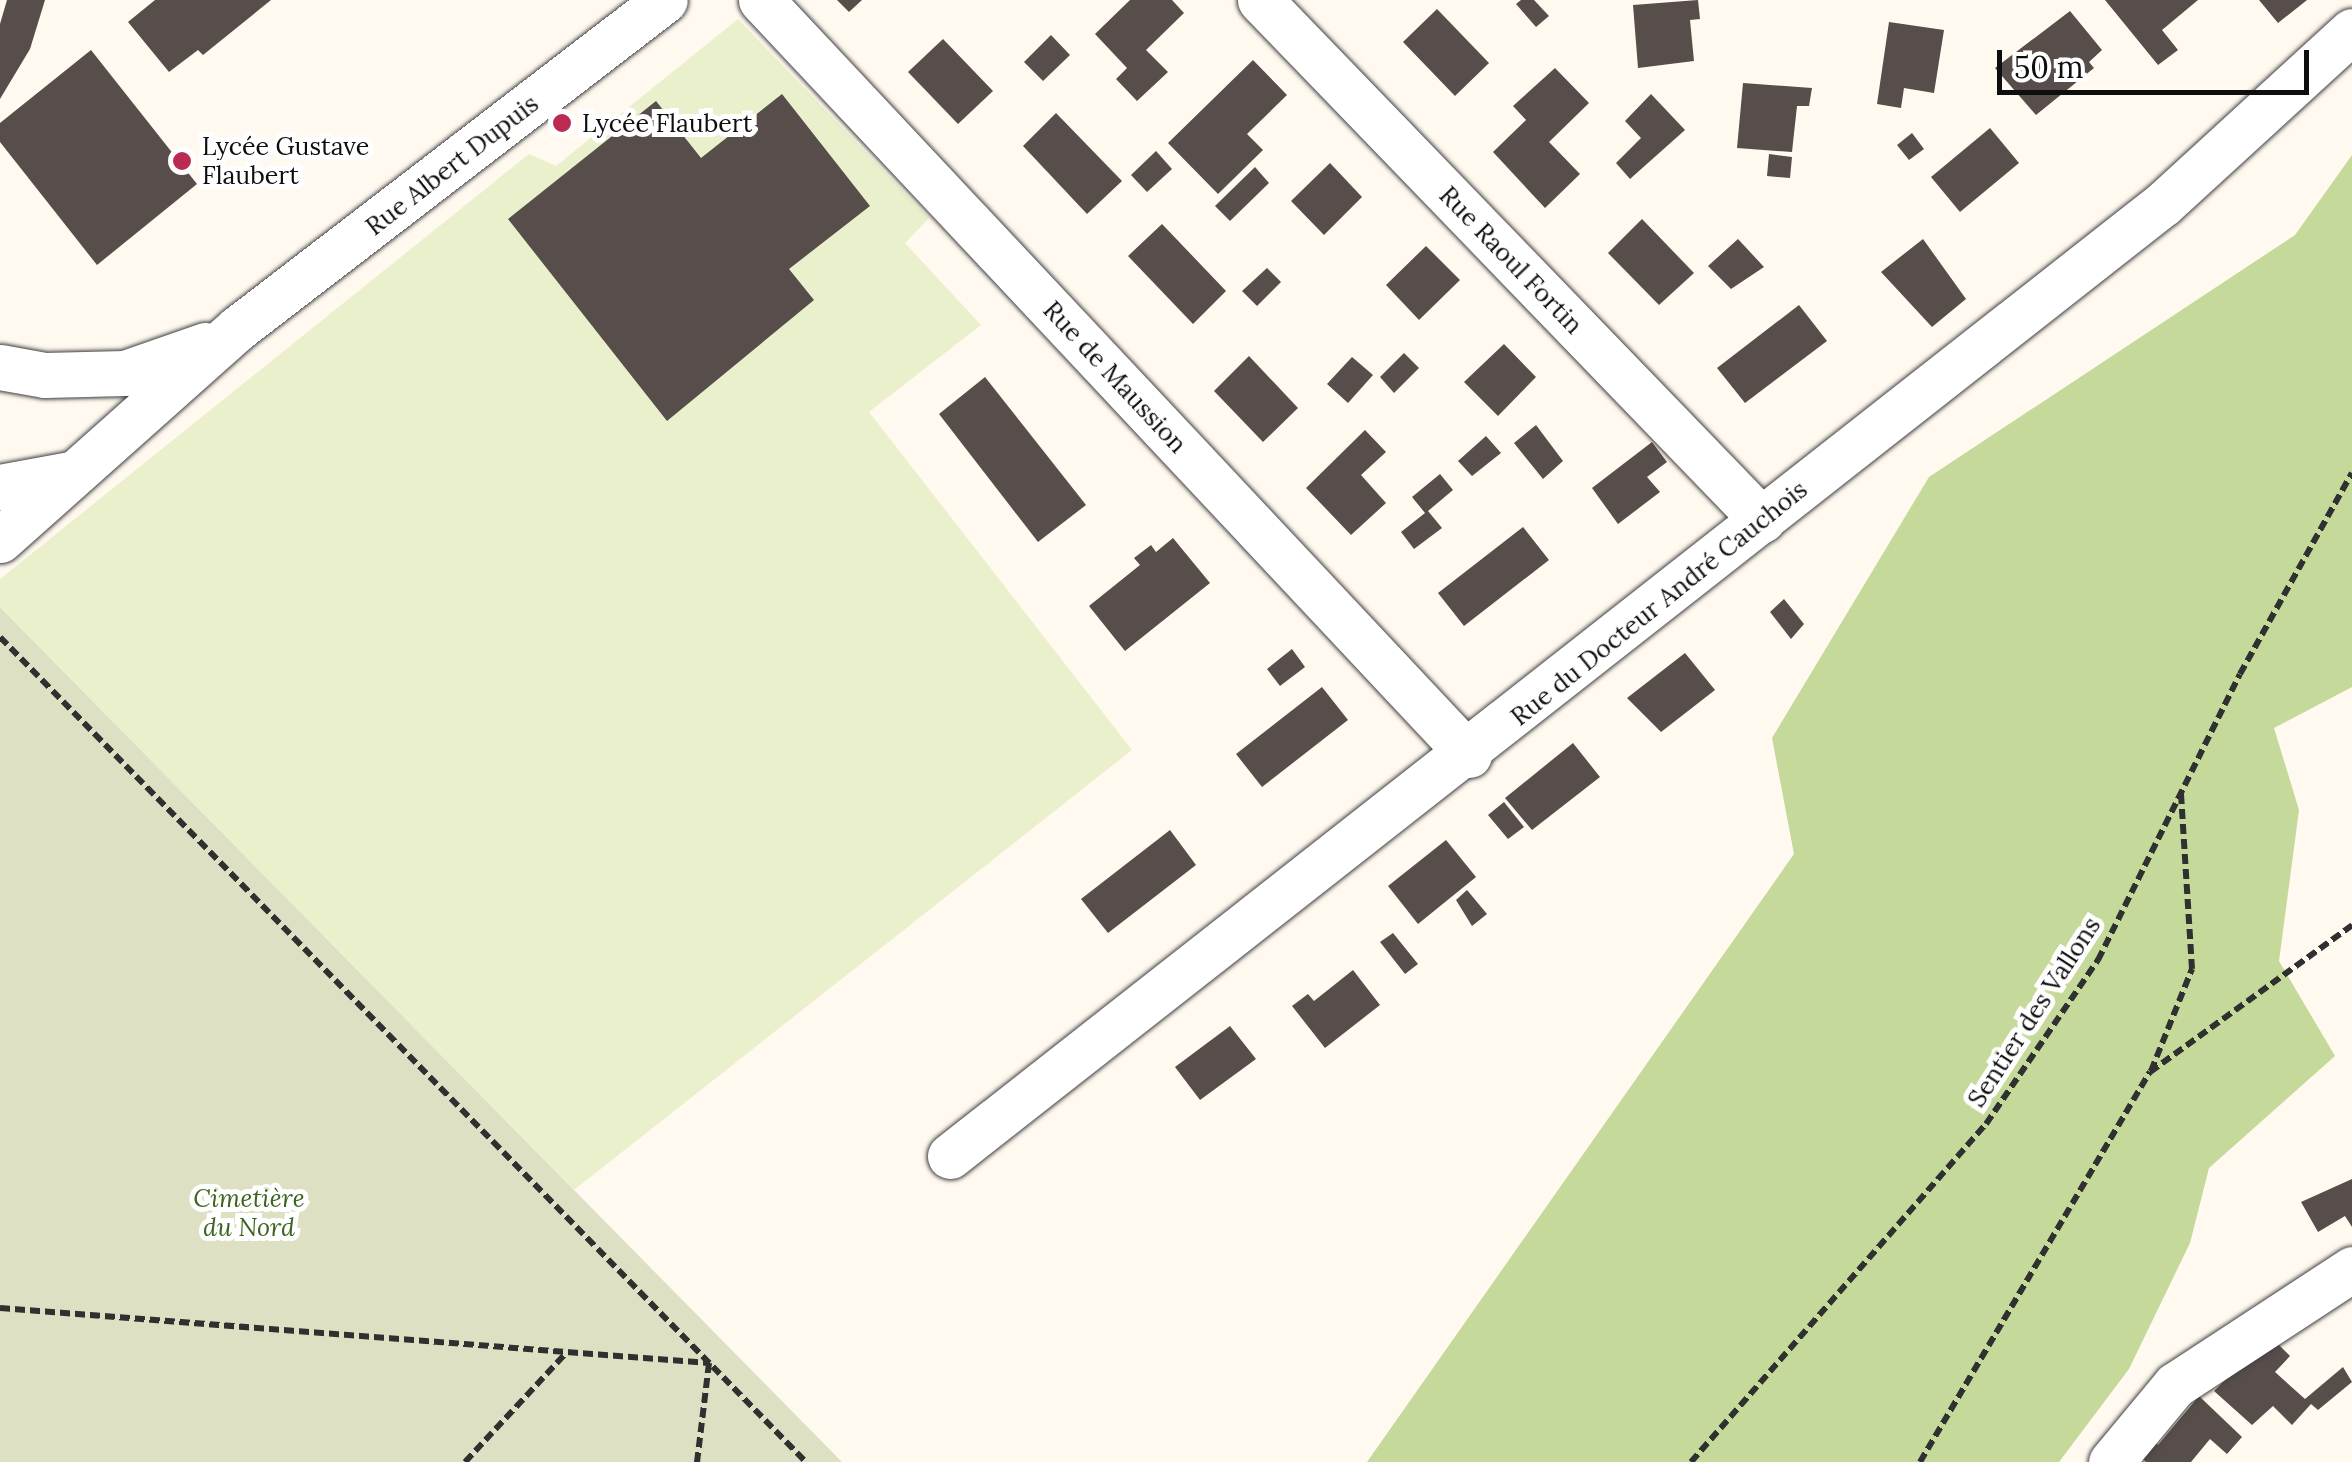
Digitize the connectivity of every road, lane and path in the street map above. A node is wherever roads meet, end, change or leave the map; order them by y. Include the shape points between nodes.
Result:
1 (665, 0) edge
2 (761, 0) edge
3 (1260, 0) edge
4 (2352, 31) edge
5 (238, 328) junction
6 (0, 367) edge
7 (45, 375) junction
8 (0, 389) edge
9 (80, 472) junction
10 (2352, 473) edge
11 (0, 487) edge
12 (1762, 520) junction
13 (0, 540) edge
14 (0, 637) edge
15 (1469, 754) junction
16 (2181, 790) junction
17 (2352, 925) edge
18 (2150, 1072) junction
19 (950, 1156) dead end
20 (2352, 1270) edge
21 (0, 1308) edge
22 (567, 1352) junction
23 (709, 1363) junction
24 (465, 1462) edge
25 (697, 1462) edge
26 (806, 1462) edge
27 (1692, 1462) edge
28 (1920, 1462) edge
29 (2111, 1462) edge

1 - 5 street, Rue Albert Dupuis
2 - 15 street, Rue de Maussion
3 - 12 street, Rue Raoul Fortin
4 - 12 street, Rue du Docteur André Cauchois via 2163,204
5 - 7 street, Rue Albert Dupuis via 180,357 125,372
5 - 9 street, Rue Albert Dupuis
6 - 7 street, Rue Albert Dupuis
7 - 8 street, Rue Albert Dupuis
9 - 11 street
9 - 13 street, Rue Albert Dupuis
10 - 16 path, Sentier des Vallons
12 - 15 street, Rue du Docteur André Cauchois
14 - 23 path
15 - 19 street, Rue du Docteur André Cauchois
16 - 18 path via 2192,969
16 - 27 path, Sentier des Vallons via 2098,960 1986,1124
17 - 18 path
18 - 28 path
20 - 29 street via 2174,1385
21 - 22 path
22 - 23 path
22 - 24 path
23 - 25 path
23 - 26 path

